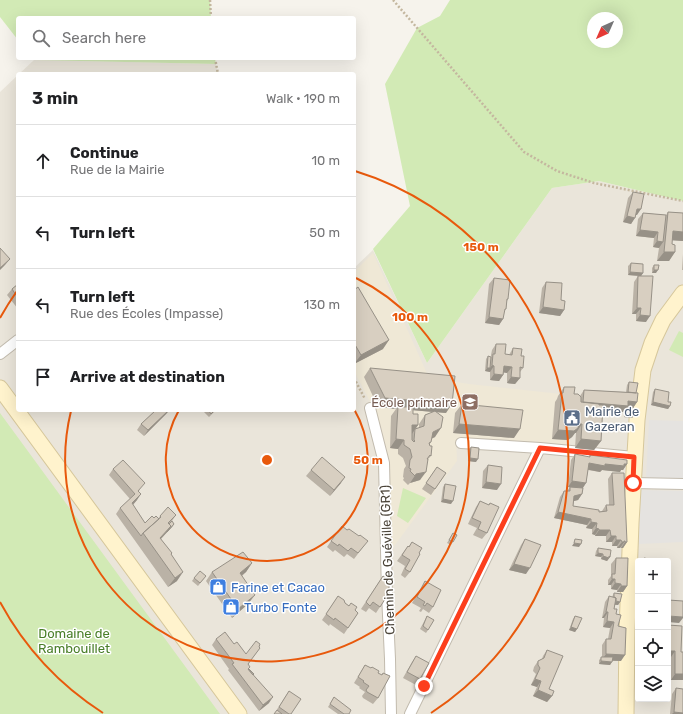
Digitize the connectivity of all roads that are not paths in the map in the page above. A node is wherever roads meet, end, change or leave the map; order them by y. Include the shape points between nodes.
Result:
1 (683, 293) edge
2 (16, 342) edge
3 (0, 354) edge
4 (0, 388) edge
5 (370, 408) road end
6 (16, 410) edge
7 (18, 412) edge
8 (461, 443) dead end
9 (540, 448) junction
10 (634, 457) junction
11 (633, 483) junction
12 (683, 484) edge
13 (239, 714) edge
14 (391, 714) edge
15 (410, 714) edge
16 (626, 714) edge

1 - 10 street via 658,331 643,370
2 - 3 street
4 - 6 street
5 - 14 street, Chemin de Guéville (GR1) via 384,463
7 - 13 street
8 - 9 street
9 - 10 street
9 - 15 street
10 - 11 street
11 - 12 street
11 - 16 street

